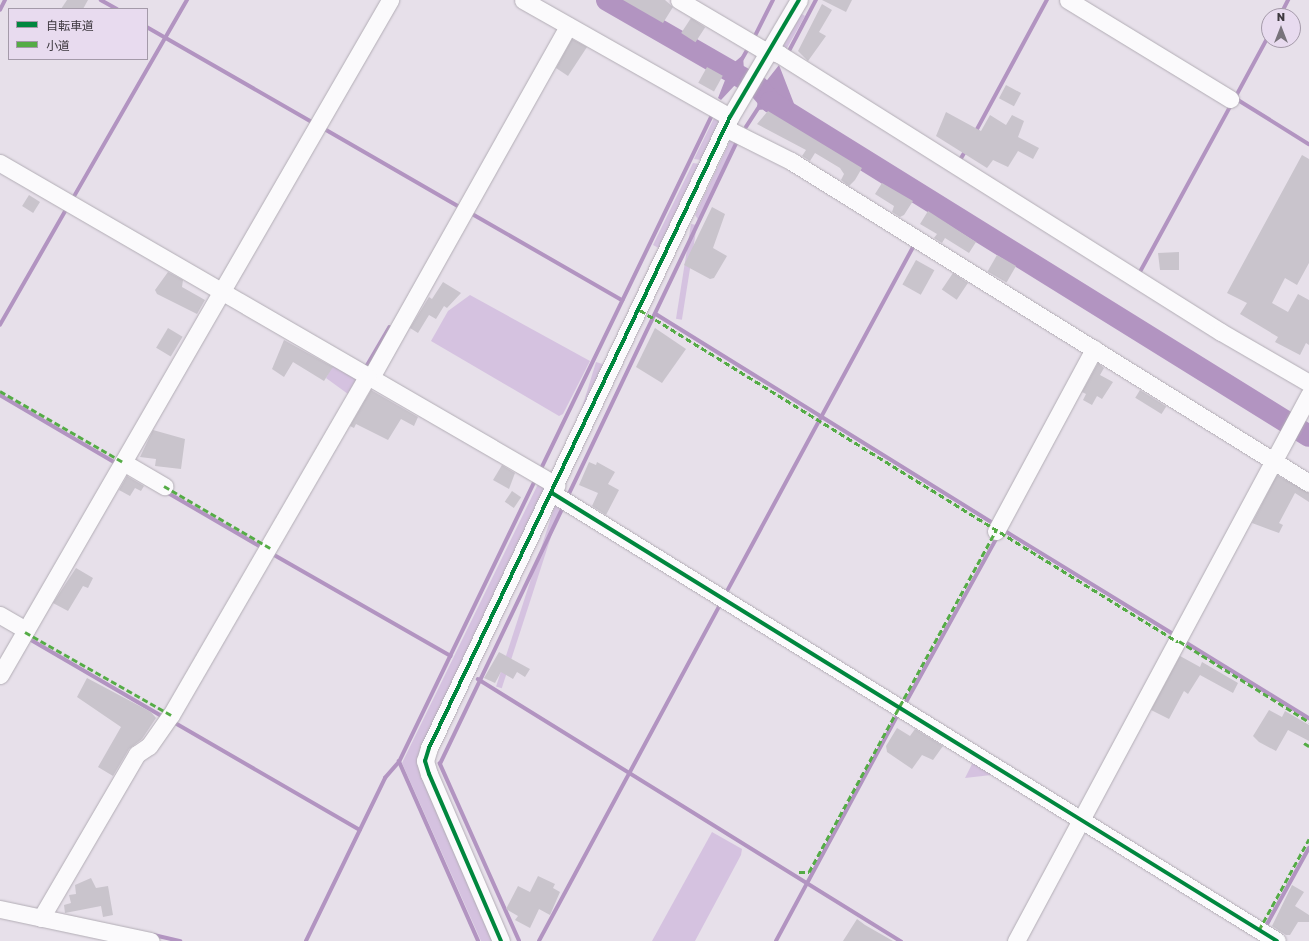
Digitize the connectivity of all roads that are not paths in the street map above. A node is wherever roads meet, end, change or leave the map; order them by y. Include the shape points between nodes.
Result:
1 (390, 0) edge
2 (523, 0) edge
3 (679, 0) edge
4 (799, 0) edge
5 (1068, 0) edge
6 (568, 26) junction
7 (757, 45) junction
8 (1230, 99) dead end
9 (727, 123) junction
10 (0, 163) edge
11 (220, 292) junction
12 (1094, 349) junction
13 (365, 378) junction
14 (1309, 383) edge
15 (1309, 395) edge
16 (122, 462) junction
17 (1278, 464) junction
18 (1309, 483) edge
19 (164, 486) dead end
20 (553, 488) junction
21 (998, 529) dead end
22 (0, 615) edge
23 (26, 630) junction
24 (0, 675) edge
25 (1081, 820) junction
26 (0, 909) edge
27 (43, 913) junction
28 (126, 939) edge
29 (151, 941) edge
30 (500, 941) edge
31 (1016, 941) edge
32 (1277, 941) edge

1 - 11 street
2 - 6 street
3 - 7 street
4 - 7 street
5 - 8 street
6 - 9 street
6 - 13 street
7 - 9 street via 750,82
7 - 14 street via 780,54 1214,328
9 - 12 street
9 - 20 street
10 - 11 street
11 - 13 street
11 - 16 street
12 - 17 street
12 - 21 street
13 - 20 street
13 - 27 street via 170,715 149,746 137,754
15 - 17 street via 1292,426
16 - 19 street
16 - 23 street
17 - 18 street
17 - 25 street
20 - 25 street
20 - 30 street via 426,761
22 - 23 street
23 - 24 street
25 - 31 street
25 - 32 street
26 - 27 street
27 - 28 street
28 - 29 street

